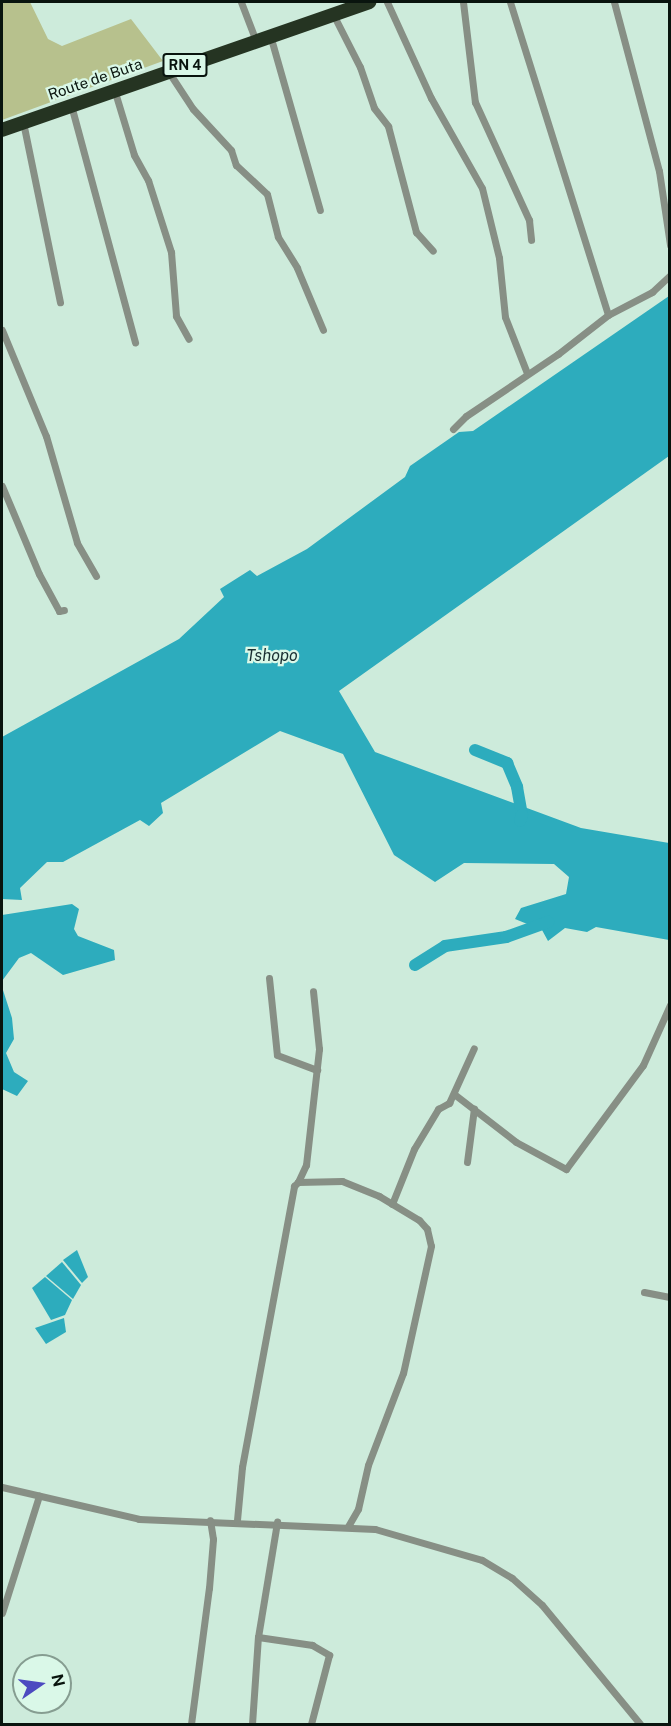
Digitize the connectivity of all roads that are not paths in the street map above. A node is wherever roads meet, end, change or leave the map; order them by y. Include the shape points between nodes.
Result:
1 (241, 2) edge
2 (369, 2) edge
3 (387, 2) edge
4 (464, 2) edge
5 (510, 2) edge
6 (614, 2) edge
7 (334, 16) junction
8 (270, 35) junction
9 (255, 38) junction
10 (168, 71) junction
11 (114, 89) junction
12 (71, 105) junction
13 (23, 122) junction
14 (2, 130) edge
15 (320, 210) dead end
16 (531, 240) dead end
17 (669, 245) edge
18 (434, 251) dead end
19 (669, 275) edge
20 (60, 302) dead end
21 (608, 315) junction
22 (2, 330) edge
23 (323, 330) dead end
24 (189, 339) dead end
25 (135, 343) dead end
26 (527, 373) junction
27 (453, 429) dead end
28 (2, 486) edge
29 (96, 576) dead end
30 (64, 610) dead end
31 (269, 978) dead end
32 (313, 991) dead end
33 (669, 1005) edge
34 (474, 1048) dead end
35 (316, 1070) junction
36 (454, 1094) junction
37 (474, 1108) junction
38 (467, 1162) dead end
39 (298, 1182) junction
40 (392, 1204) junction
41 (644, 1292) dead end
42 (669, 1297) edge
43 (2, 1487) edge
44 (39, 1496) junction
45 (210, 1520) junction
46 (237, 1520) junction
47 (277, 1522) junction
48 (348, 1526) junction
49 (2, 1613) edge
50 (258, 1637) junction
51 (191, 1725) edge
52 (252, 1725) edge
53 (311, 1725) edge
54 (640, 1725) edge

1 - 9 street
2 - 7 highway, Route de Buta / RN 4
3 - 26 street via 430,98 482,188 499,258 505,317
4 - 16 street via 475,102 529,220
5 - 21 street
6 - 17 street via 659,171
7 - 8 highway, Route de Buta / RN 4
7 - 18 street via 360,68 374,108 388,126 416,232
8 - 9 highway, Route de Buta / RN 4
8 - 15 street
9 - 10 highway, Route de Buta / RN 4
10 - 11 highway, Route de Buta / RN 4
10 - 23 street via 193,109 231,150 237,165 267,195 278,237 297,267
11 - 12 highway, Route de Buta / RN 4
11 - 24 street via 171,252 176,316
12 - 13 highway, Route de Buta / RN 4
12 - 25 street
13 - 14 highway, Route de Buta / RN 4
13 - 20 street
19 - 21 street via 647,295
21 - 26 street
22 - 29 street via 46,435 78,543
26 - 27 street
28 - 30 street via 39,574 59,610
31 - 35 street via 277,1055
32 - 35 street via 319,1049
33 - 37 street via 643,1065 566,1169 516,1142
34 - 36 street
35 - 39 street via 306,1165
36 - 37 street
36 - 40 street via 449,1103 438,1109 414,1149
37 - 38 street
39 - 40 street via 342,1181
39 - 46 street via 294,1186 242,1467
40 - 48 street via 427,1229 431,1246 403,1373 368,1465 358,1509
41 - 42 street
43 - 44 street
44 - 45 street via 140,1519
44 - 49 street
45 - 46 street
45 - 51 street via 213,1539 209,1588
46 - 47 street
47 - 48 street
47 - 50 street
48 - 54 street via 435,1544 498,1568 542,1605
50 - 52 street
50 - 53 street via 312,1645 329,1656

